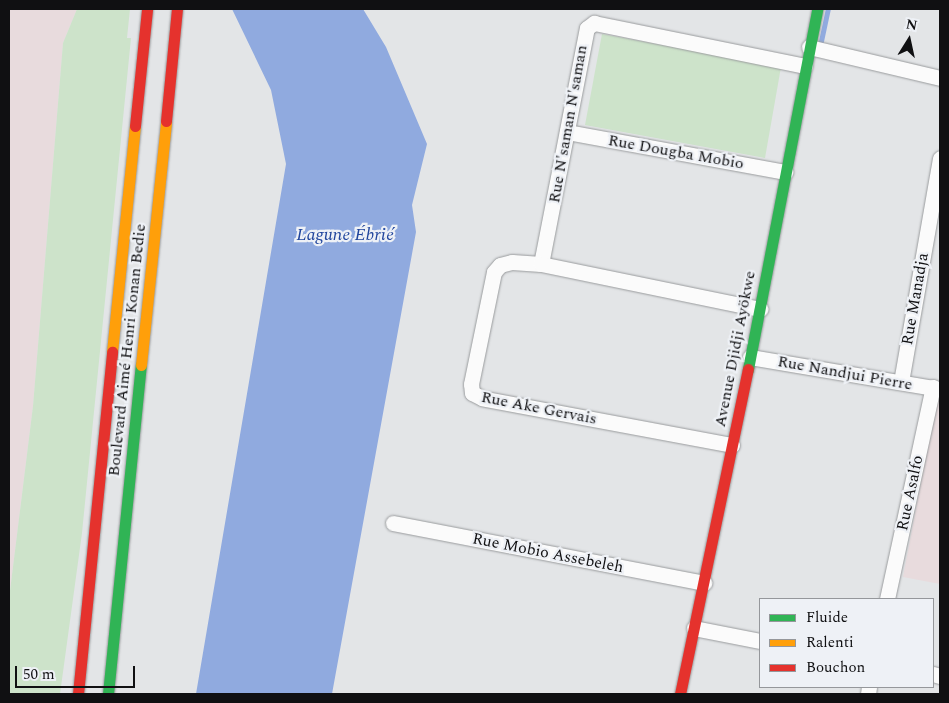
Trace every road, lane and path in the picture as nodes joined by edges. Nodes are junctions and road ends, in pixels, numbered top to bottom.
1 (147, 9) edge
2 (177, 9) edge
3 (817, 9) edge
4 (810, 47) junction
5 (805, 66) junction
6 (940, 78) edge
7 (566, 132) junction
8 (940, 158) edge
9 (785, 172) junction
10 (541, 264) junction
11 (760, 309) junction
12 (750, 356) junction
13 (901, 382) junction
14 (936, 388) edge
15 (732, 444) junction
16 (393, 523) dead end
17 (95, 534) junction
18 (704, 583) junction
19 (887, 598) edge
20 (694, 628) junction
21 (759, 641) edge
22 (69, 651) dead end
23 (78, 694) edge
24 (108, 694) edge
25 (680, 694) edge

1 - 17 main road, Boulevard Aimé Henri Konan Bedie
2 - 24 main road, Boulevard Aimé Henri Konan Bedie
3 - 4 main road, Avenue Djidji Ayökwe
4 - 5 main road, Avenue Djidji Ayökwe
4 - 6 street
5 - 7 street, Rue N'saman N'saman
5 - 9 main road, Avenue Djidji Ayökwe
7 - 9 street, Rue Dougba Mobio
7 - 10 street, Rue N'saman N'saman
8 - 13 street, Rue Manadja
9 - 11 main road, Avenue Djidji Ayökwe
10 - 11 street, Rue Ake Gervais
10 - 15 street, Rue Ake Gervais
11 - 12 main road, Avenue Djidji Ayökwe
12 - 13 street, Rue Nandjui Pierre
12 - 15 main road, Avenue Djidji Ayökwe
13 - 14 street, Rue Nandjui Pierre
14 - 19 street, Rue Asalfo
15 - 18 main road, Avenue Djidji Ayökwe
16 - 18 street, Rue Mobio Assebeleh
17 - 22 main road
17 - 23 main road, Boulevard Aimé Henri Konan Bedie
18 - 20 main road, Avenue Djidji Ayökwe
20 - 21 street
20 - 25 main road, Avenue Djidji Ayökwe

